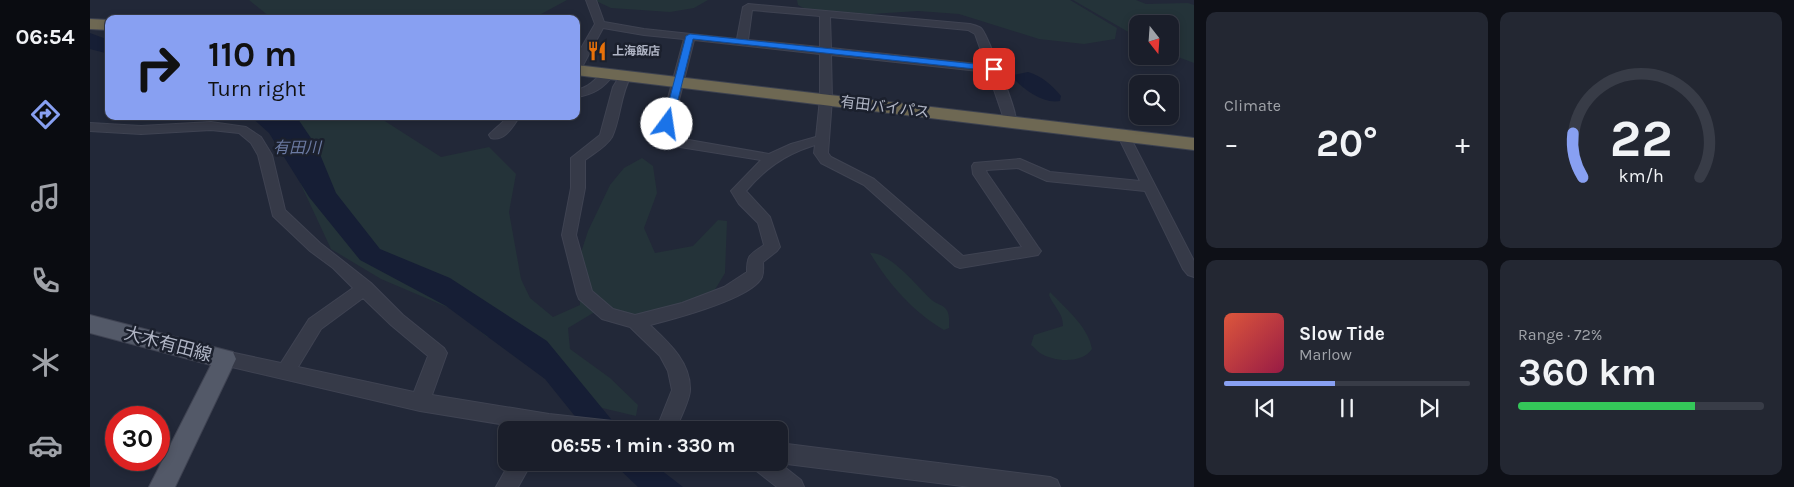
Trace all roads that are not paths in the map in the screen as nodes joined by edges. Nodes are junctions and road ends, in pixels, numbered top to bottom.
1 (591, 0) edge
2 (825, 13) junction
3 (90, 24) edge
4 (105, 24) edge
5 (600, 24) junction
6 (690, 36) junction
7 (742, 42) junction
8 (826, 51) junction
9 (580, 61) edge
10 (580, 69) edge
11 (994, 69) junction
12 (616, 74) junction
13 (678, 82) junction
14 (580, 93) edge
15 (826, 99) junction
16 (511, 120) edge
17 (1010, 122) junction
18 (90, 127) edge
19 (495, 135) dead end
20 (1124, 136) junction
21 (823, 139) junction
22 (1194, 144) edge
23 (770, 159) junction
24 (1148, 187) junction
25 (1194, 271) edge
26 (364, 288) junction
27 (635, 322) junction
28 (90, 324) edge
29 (225, 359) junction
30 (285, 372) junction
31 (420, 402) junction
32 (521, 421) edge
33 (669, 421) edge
34 (788, 454) edge
35 (516, 471) edge
36 (773, 471) edge
37 (162, 487) edge
38 (506, 487) edge
39 (794, 487) edge
40 (1050, 487) edge

1 - 5 street
2 - 7 street
2 - 8 street
2 - 11 street
3 - 4 highway
5 - 6 street
5 - 9 street
6 - 7 street
6 - 13 street
7 - 8 street
8 - 11 street
8 - 15 street
10 - 12 highway, 有田バイパス
11 - 17 street
12 - 13 highway, 有田バイパス
12 - 14 street
12 - 27 street
13 - 15 highway, 有田バイパス
13 - 23 street
15 - 17 highway, 有田バイパス
15 - 21 street
16 - 19 street
17 - 20 highway, 有田バイパス
18 - 26 street
20 - 22 highway, 有田バイパス
20 - 24 street
21 - 23 street
21 - 24 street
23 - 27 street
24 - 25 street
26 - 30 street
26 - 31 street
27 - 33 street
28 - 29 main road, 大木有田線
29 - 30 street
29 - 37 main road, 大木有田線
30 - 31 street
31 - 32 street
34 - 40 street
35 - 38 street
36 - 39 street

